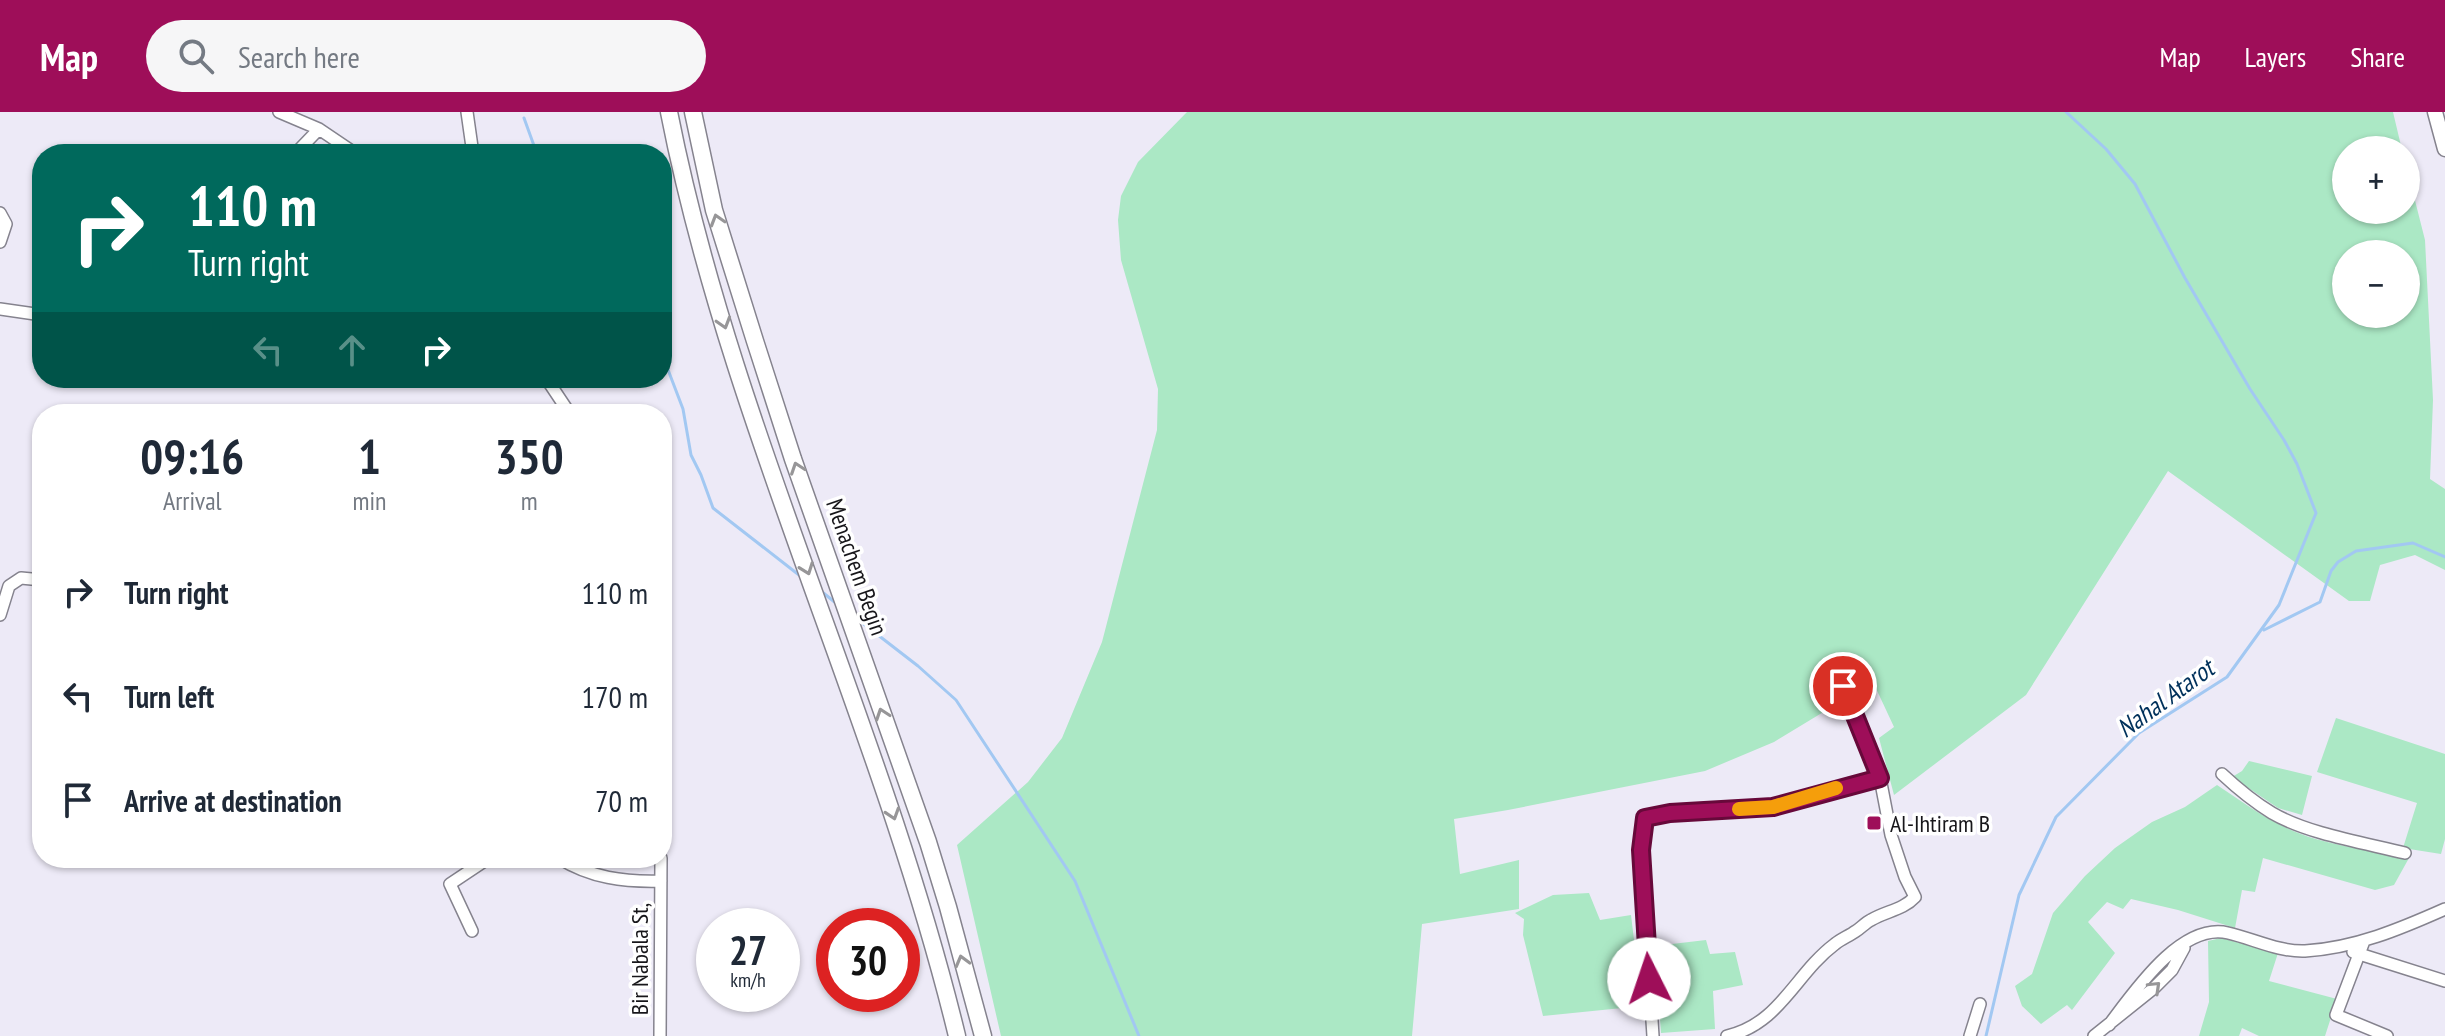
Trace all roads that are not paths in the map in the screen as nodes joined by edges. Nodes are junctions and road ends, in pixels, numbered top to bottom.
1 (279, 112) edge
2 (467, 112) edge
3 (669, 112) edge
4 (693, 112) edge
5 (2435, 112) edge
6 (319, 129) junction
7 (305, 144) edge
8 (341, 144) edge
9 (472, 144) edge
10 (2445, 149) edge
11 (0, 213) edge
12 (0, 242) edge
13 (0, 309) edge
14 (32, 314) edge
15 (32, 579) edge
16 (0, 615) edge
17 (1843, 686) dead end
18 (2222, 774) dead end
19 (1880, 778) junction
20 (2405, 853) dead end
21 (474, 868) edge
22 (577, 868) edge
23 (661, 868) edge
24 (661, 881) junction
25 (2445, 909) edge
26 (472, 931) dead end
27 (2364, 941) junction
28 (2342, 946) junction
29 (2359, 954) junction
30 (2445, 981) edge
31 (1980, 1004) dead end
32 (660, 1036) edge
33 (957, 1036) edge
34 (983, 1036) edge
35 (1653, 1036) edge
36 (1727, 1036) edge
37 (1970, 1036) edge
38 (2094, 1036) edge
39 (2387, 1036) edge

1 - 6 street
2 - 9 street
3 -> 33 highway, Menachem Begin
34 -> 4 highway, Menachem Begin
5 - 10 main road
6 - 7 street
6 - 8 street
11 - 12 street
13 - 14 street
15 - 16 street
17 - 19 street
18 - 20 street
19 - 35 street
19 - 36 street
21 - 26 street
22 - 24 street
23 - 24 street, Bir Nabala St,
24 - 32 street, Bir Nabala St,
25 - 27 street
27 - 28 street
27 - 29 street
28 - 29 street
28 - 38 street
29 - 30 street
29 - 39 street
31 - 37 street

